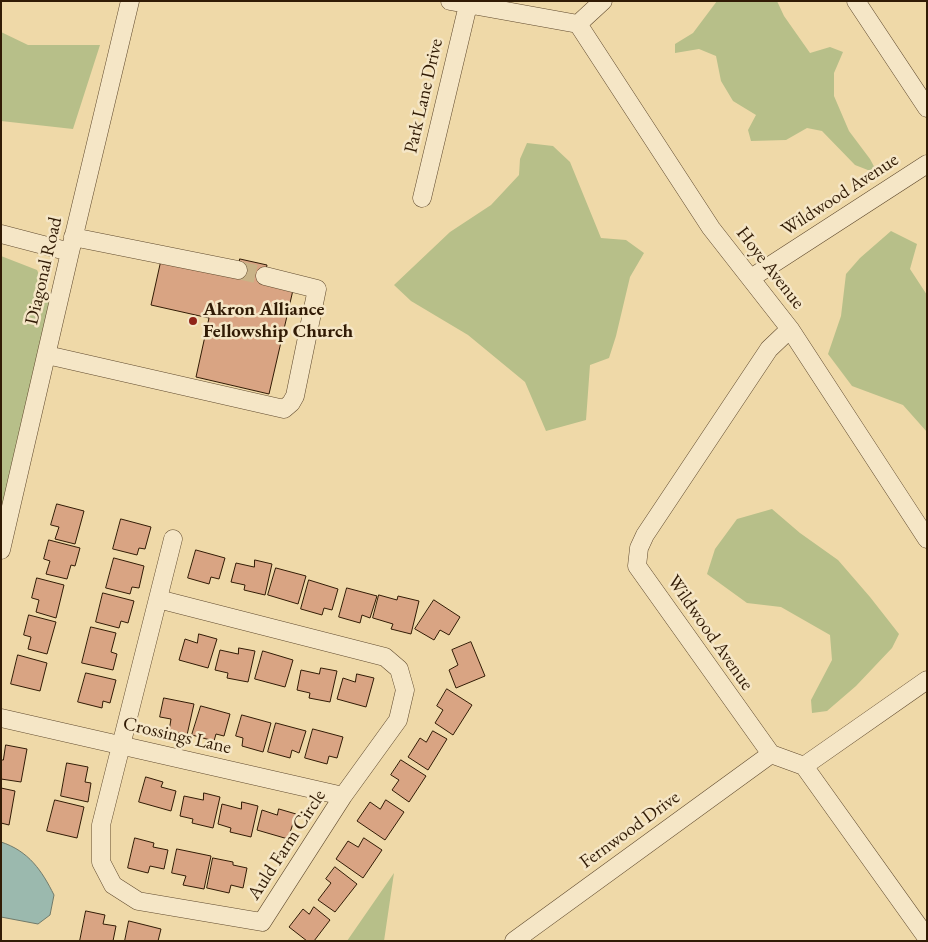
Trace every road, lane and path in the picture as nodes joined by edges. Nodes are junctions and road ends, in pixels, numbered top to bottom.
1 (130, 1) edge
2 (450, 1) edge
3 (603, 1) edge
4 (856, 1) edge
5 (468, 5) junction
6 (578, 24) junction
7 (927, 108) edge
8 (927, 164) edge
9 (422, 198) dead end
10 (1, 234) edge
11 (72, 245) junction
12 (238, 270) tunnel mouth
13 (265, 276) tunnel mouth
14 (751, 278) junction
15 (790, 329) junction
16 (47, 355) junction
17 (173, 539) dead end
18 (927, 539) edge
19 (1, 550) edge
20 (158, 599) junction
21 (927, 680) edge
22 (1, 718) edge
23 (122, 746) junction
24 (770, 754) junction
25 (804, 766) junction
26 (343, 796) junction
27 (927, 938) edge
28 (514, 941) edge

1 - 11 street, Diagonal Road
2 - 5 street
3 - 6 street
4 - 7 street
5 - 6 street
5 - 9 street, Park Lane Drive
6 - 14 street, Hoye Avenue
8 - 14 street, Wildwood Avenue
10 - 11 street
11 - 12 street
11 - 16 street, Diagonal Road
13 - 16 street
14 - 15 street, Hoye Avenue
15 - 18 street, Hoye Avenue
15 - 24 street, Wildwood Avenue
16 - 19 street, Diagonal Road
17 - 20 street, Auld Farm Circle
20 - 23 street, Auld Farm Circle
20 - 26 street, Auld Farm Circle
21 - 25 street
22 - 23 street, Crossings Lane
23 - 26 street, Crossings Lane
23 - 26 street, Auld Farm Circle
24 - 25 street
24 - 28 street, Fernwood Drive
25 - 27 street

